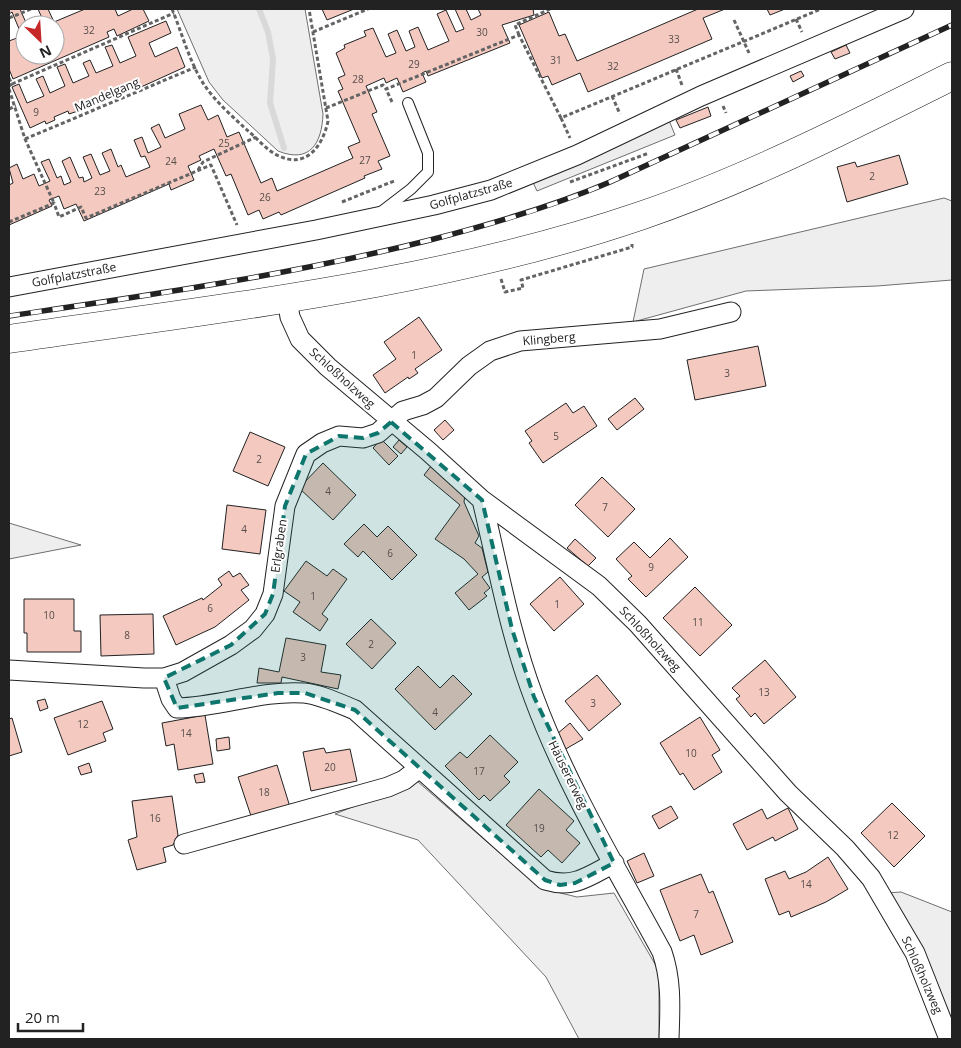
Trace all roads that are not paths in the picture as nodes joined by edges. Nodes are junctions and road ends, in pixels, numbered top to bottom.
1 (904, 9) edge
2 (952, 76) edge
3 (408, 103) dead end
4 (373, 218) junction
5 (9, 287) edge
6 (287, 298) junction
7 (731, 312) dead end
8 (9, 339) edge
9 (391, 422) junction
10 (482, 500) junction
11 (9, 670) edge
12 (164, 678) junction
13 (418, 768) junction
14 (184, 844) dead end
15 (614, 863) junction
16 (669, 1039) edge
17 (950, 1039) edge

1 - 4 street, Golfplatzstraße
2 - 6 main road
3 - 4 lane
4 - 5 street, Golfplatzstraße
6 - 8 main road
6 - 9 street, Schloßholzweg
7 - 9 street, Klingberg
9 - 10 street, Schloßholzweg
9 - 12 street, Erlgraben
10 - 15 street, Häusererweg
10 - 17 street, Schloßholzweg
11 - 12 street, Erlgraben
12 - 13 street
13 - 14 street
13 - 15 street
15 - 16 street, Häusererweg

